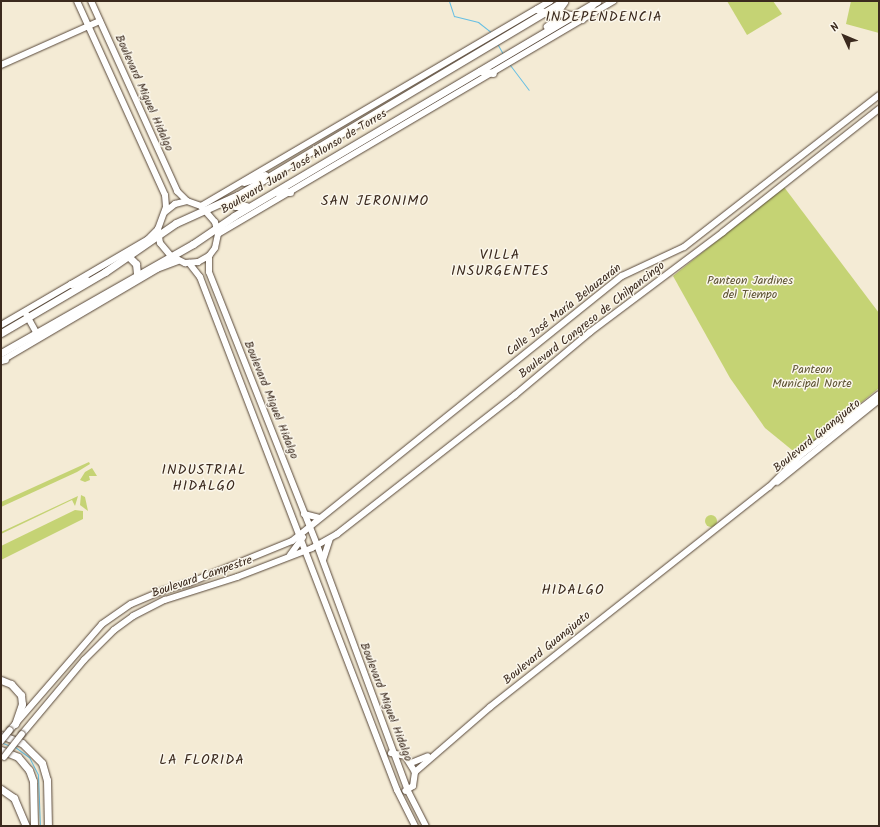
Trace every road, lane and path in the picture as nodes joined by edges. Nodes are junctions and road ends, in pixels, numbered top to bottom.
1 (77, 1) edge
2 (91, 1) edge
3 (550, 1) edge
4 (565, 1) edge
5 (614, 1) edge
6 (595, 2) edge
7 (537, 9) junction
8 (544, 12) junction
9 (572, 15) junction
10 (526, 16) junction
11 (582, 19) junction
12 (100, 21) junction
13 (88, 26) junction
14 (515, 30) junction
15 (534, 38) junction
16 (494, 39) junction
17 (1, 65) edge
18 (480, 71) junction
19 (493, 73) junction
20 (879, 94) edge
21 (879, 109) edge
22 (278, 170) junction
23 (244, 182) junction
24 (290, 192) junction
25 (273, 193) junction
26 (238, 195) junction
27 (187, 201) junction
28 (253, 204) junction
29 (203, 208) junction
30 (165, 212) junction
31 (158, 229) junction
32 (218, 231) junction
33 (158, 237) junction
34 (171, 256) junction
35 (209, 256) junction
36 (129, 257) junction
37 (178, 260) junction
38 (188, 263) junction
39 (157, 269) junction
40 (138, 274) junction
41 (95, 278) junction
42 (72, 284) junction
43 (26, 314) junction
44 (1, 325) edge
45 (1, 333) edge
46 (36, 333) junction
47 (39, 340) junction
48 (2, 358) edge
49 (879, 394) edge
50 (879, 400) edge
51 (794, 464) junction
52 (304, 514) junction
53 (320, 518) junction
54 (309, 527) junction
55 (301, 536) junction
56 (330, 538) junction
57 (317, 545) junction
58 (306, 550) junction
59 (288, 557) junction
60 (323, 562) junction
61 (1, 680) edge
62 (15, 724) junction
63 (1, 735) edge
64 (1, 741) edge
65 (394, 752) junction
66 (434, 753) junction
67 (2, 756) edge
68 (386, 759) junction
69 (411, 763) junction
70 (415, 772) junction
71 (1, 789) edge
72 (408, 791) junction
73 (26, 826) edge
74 (34, 826) edge
75 (48, 826) edge
76 (415, 826) edge
77 (426, 826) edge

1 - 13 street, Boulevard Miguel Hidalgo
2 - 12 street, Boulevard Miguel Hidalgo
3 - 7 street
4 - 8 main road, Boulevard Juan José Alonso de Torres
4 - 9 main road
5 - 11 street, Boulevard Juan José Alonso de Torres
6 - 9 main road, Boulevard Juan José Alonso de Torres
6 - 11 main road
7 - 8 main road
7 - 10 street
8 - 14 main road, Boulevard Juan José Alonso de Torres
8 - 15 main road
9 - 15 main road, Boulevard Juan José Alonso de Torres
10 - 14 main road
10 - 16 street
11 - 19 street, Boulevard Juan José Alonso de Torres
12 - 13 street
12 - 27 street, Boulevard Miguel Hidalgo
13 - 17 street
13 - 30 street, Boulevard Miguel Hidalgo
14 - 16 main road, Boulevard Juan José Alonso de Torres
15 - 18 main road, Boulevard Juan José Alonso de Torres
16 - 22 main road, Boulevard Juan José Alonso de Torres
16 - 23 street
18 - 19 main road
18 - 25 main road, Boulevard Juan José Alonso de Torres
19 - 24 street, Boulevard Juan José Alonso de Torres
20 - 53 street, Calle José María Belauzarán
21 - 56 street, Boulevard Congreso de Chilpancingo
22 - 23 main road
22 - 26 main road, Boulevard Juan José Alonso de Torres
23 - 29 street
24 - 25 main road
24 - 32 street, Boulevard Juan José Alonso de Torres
25 - 28 main road, Boulevard Juan José Alonso de Torres
26 - 28 main road
26 - 29 main road, Boulevard Juan José Alonso de Torres
27 - 29 street
27 - 30 street
28 - 32 main road, Boulevard Juan José Alonso de Torres
29 - 32 street
29 - 33 main road, Boulevard Juan José Alonso de Torres
30 - 31 street, Boulevard Miguel Hidalgo
31 - 33 street, Boulevard Miguel Hidalgo
31 - 42 street, Boulevard Juan José Alonso de Torres
32 - 34 main road, Boulevard Juan José Alonso de Torres
32 - 35 street, Boulevard Miguel Hidalgo
33 - 34 street
33 - 36 main road, Boulevard Juan José Alonso de Torres
34 - 37 street
34 - 40 main road, Boulevard Juan José Alonso de Torres
35 - 38 street
35 - 52 street, Boulevard Miguel Hidalgo
36 - 40 main road
36 - 41 main road, Boulevard Juan José Alonso de Torres
37 - 38 street
37 - 39 street, Boulevard Juan José Alonso de Torres
38 - 55 street, Boulevard Miguel Hidalgo
39 - 40 main road
39 - 47 street, Boulevard Juan José Alonso de Torres
40 - 46 main road, Boulevard Juan José Alonso de Torres
41 - 42 main road
41 - 43 main road, Boulevard Juan José Alonso de Torres
42 - 43 street, Boulevard Juan José Alonso de Torres
43 - 44 street, Boulevard Juan José Alonso de Torres
43 - 45 main road, Boulevard Juan José Alonso de Torres
43 - 46 street
46 - 47 street
46 - 48 main road, Boulevard Juan José Alonso de Torres
47 - 48 street, Boulevard Juan José Alonso de Torres
49 - 51 street, Boulevard Guanajuato
50 - 51 street, Boulevard Guanajuato
51 - 66 street, Boulevard Guanajuato
52 - 53 street
52 - 54 street, Boulevard Miguel Hidalgo
53 - 54 street, Calle José María Belauzarán
54 - 55 street, Calle José María Belauzarán
54 - 57 street, Boulevard Miguel Hidalgo
55 - 58 street, Boulevard Miguel Hidalgo
55 - 59 street
55 - 62 street, Boulevard Campestre
56 - 57 street, Boulevard Congreso de Chilpancingo
56 - 60 street
57 - 58 street, Boulevard Congreso de Chilpancingo
57 - 60 street, Boulevard Miguel Hidalgo
58 - 59 street, Boulevard Campestre
58 - 68 street, Boulevard Miguel Hidalgo
59 - 67 street, Boulevard Campestre, bridge
60 - 65 street, Boulevard Miguel Hidalgo
61 - 62 main road
62 - 64 street, Boulevard Campestre, bridge
63 - 75 main road
65 - 68 street
65 - 69 street
65 - 72 street, Boulevard Miguel Hidalgo
66 - 69 street, Boulevard Guanajuato
66 - 70 street, Boulevard Guanajuato
67 - 74 main road
68 - 72 street
68 - 76 street, Boulevard Miguel Hidalgo
69 - 70 street
70 - 72 street, Boulevard Guanajuato
71 - 73 main road
72 - 77 street, Boulevard Miguel Hidalgo

